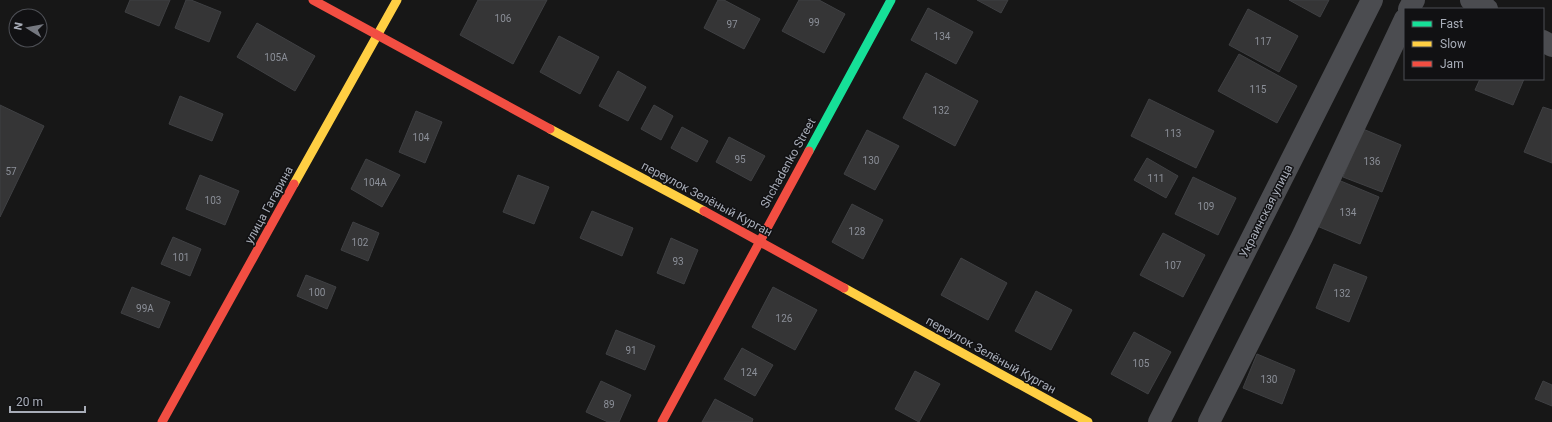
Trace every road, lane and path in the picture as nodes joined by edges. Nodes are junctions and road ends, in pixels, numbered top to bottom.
1 (313, 0) edge
2 (397, 0) edge
3 (891, 0) edge
4 (1372, 0) edge
5 (1471, 0) edge
6 (1485, 8) edge
7 (1404, 20) edge
8 (377, 36) junction
9 (759, 241) junction
10 (162, 422) edge
11 (662, 422) edge
12 (1088, 422) edge
13 (1159, 422) edge
14 (1209, 422) edge

1 - 8 street, переулок Зелёный Курган
2 - 8 street, улица Гагарина
3 - 9 street, Shchadenko Street
4 - 13 street, Украинская улица
5 - 6 street
7 - 14 street
8 - 9 street, переулок Зелёный Курган
8 - 10 street, улица Гагарина
9 - 11 street, Shchadenko Street
9 - 12 street, переулок Зелёный Курган

